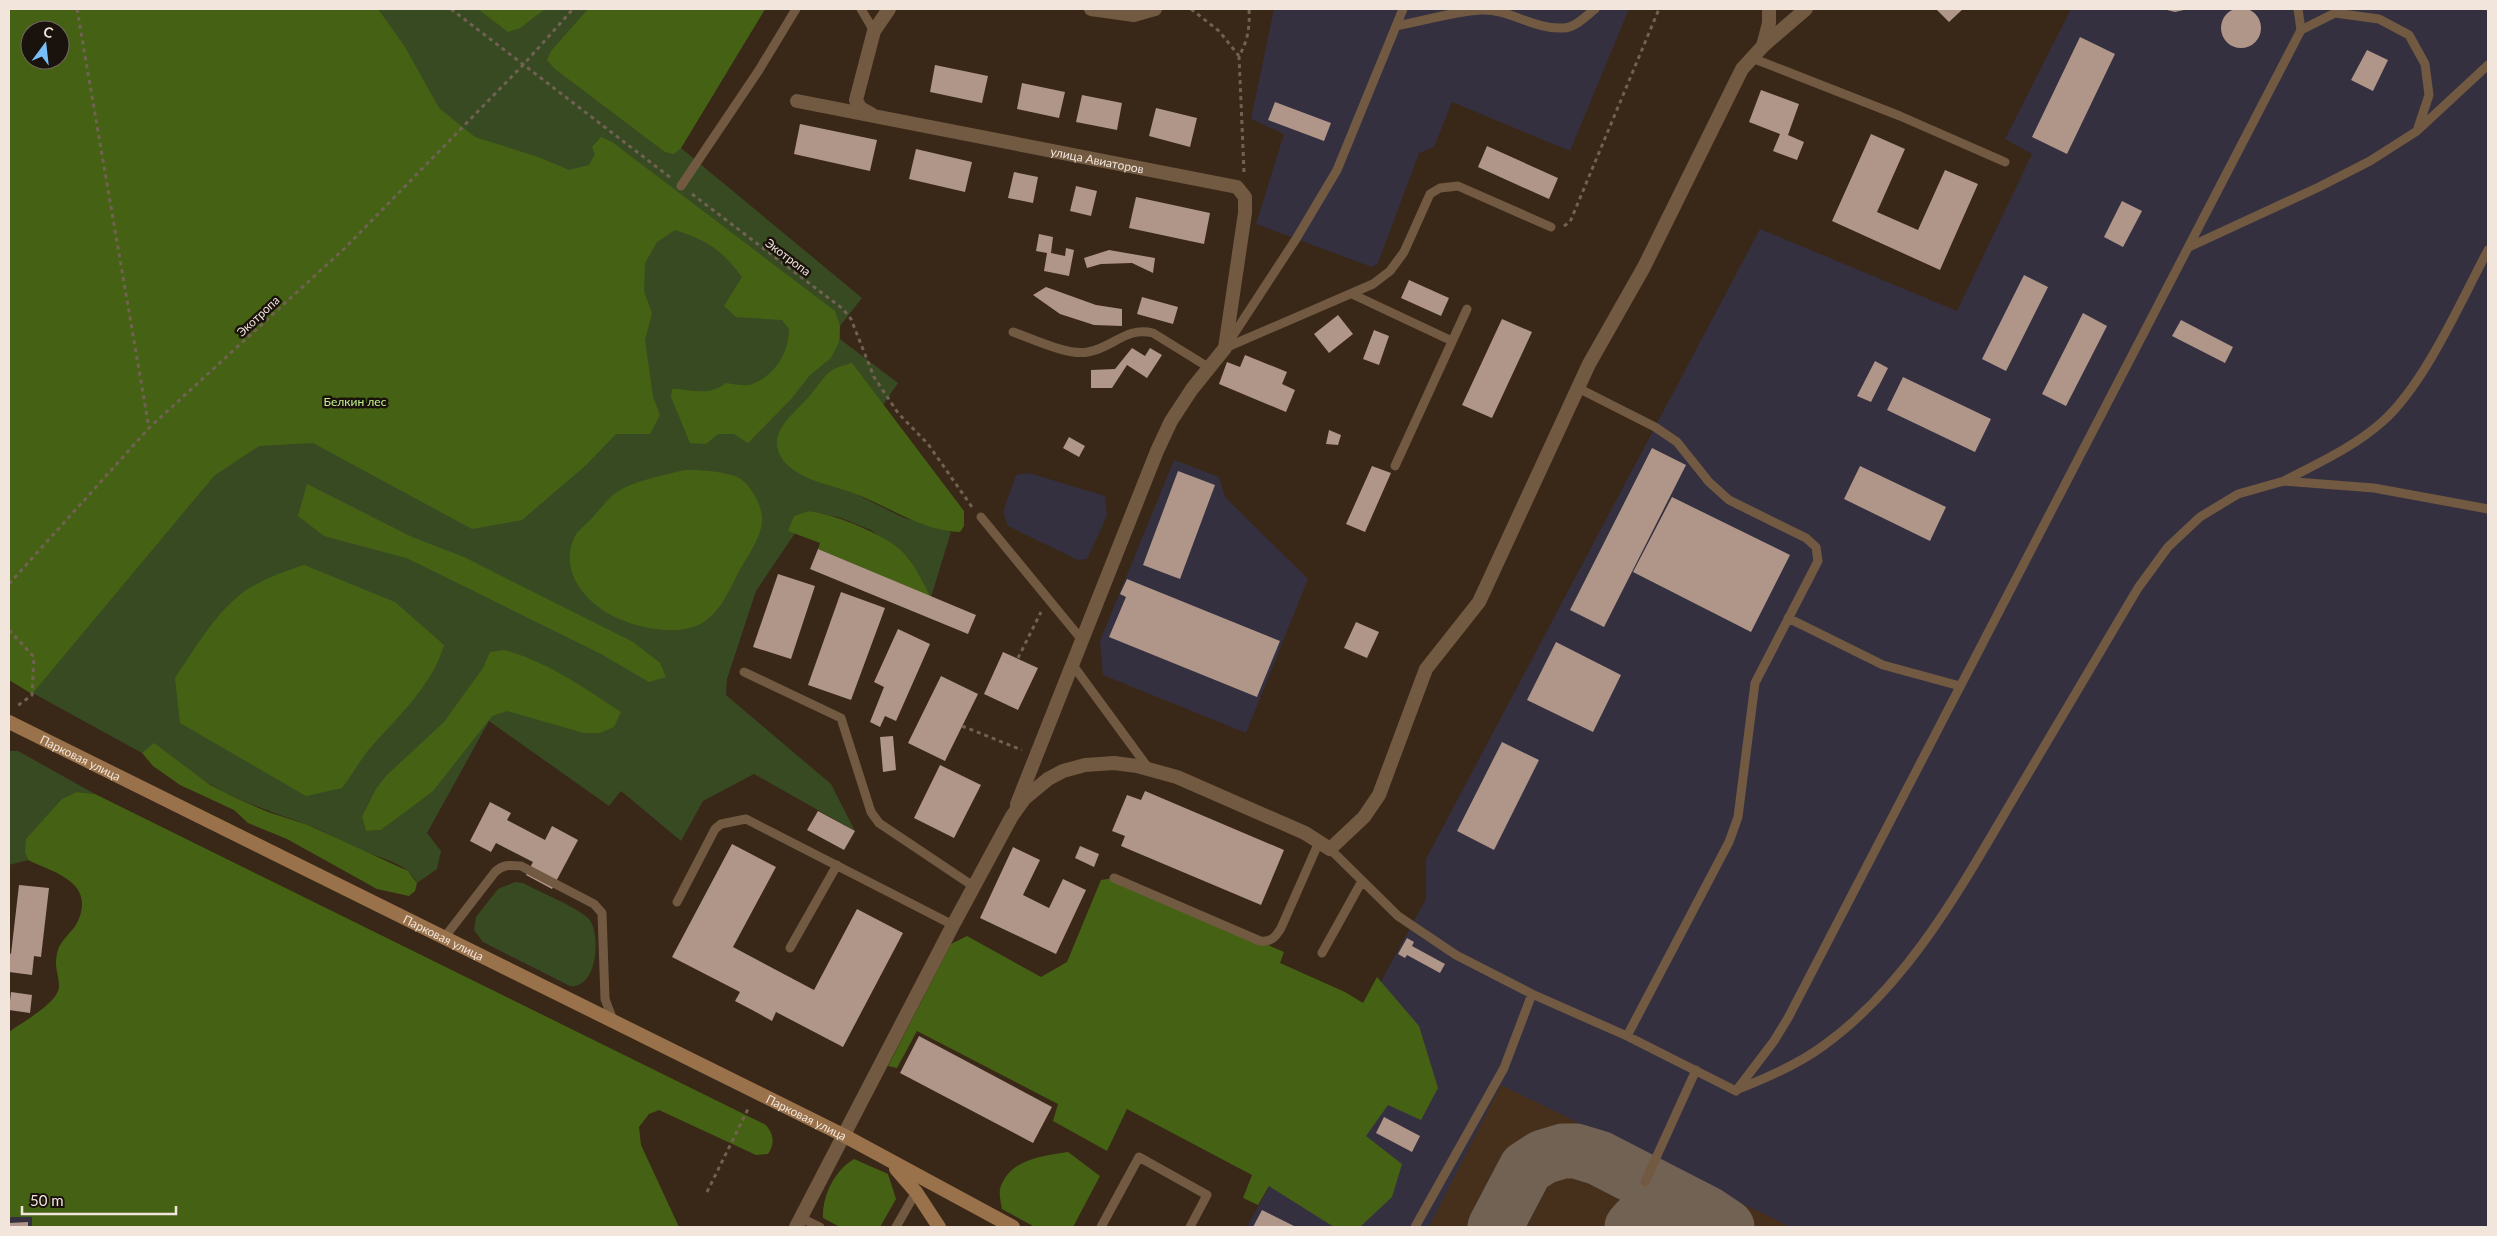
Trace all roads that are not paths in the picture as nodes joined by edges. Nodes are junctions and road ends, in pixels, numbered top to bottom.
1 (796, 9) edge
2 (861, 9) edge
3 (889, 9) edge
4 (1091, 9) edge
5 (1155, 9) edge
6 (1403, 9) edge
7 (1595, 9) edge
8 (1769, 9) edge
9 (1806, 9) edge
10 (2298, 9) edge
11 (2338, 11) edge
12 (1396, 26) junction
13 (2301, 30) junction
14 (874, 31) junction
15 (1763, 46) junction
16 (1752, 58) junction
17 (2488, 65) edge
18 (797, 101) dead end
19 (871, 114) junction
20 (2417, 131) junction
21 (2005, 162) dead end
22 (681, 186) road end
23 (1551, 227) road end
24 (2188, 247) junction
25 (2488, 250) edge
26 (1352, 294) junction
27 (1467, 309) dead end
28 (1013, 332) dead end
29 (1452, 341) junction
30 (1225, 348) junction
31 (1208, 367) junction
32 (1578, 388) junction
33 (1395, 466) dead end
34 (2284, 481) junction
35 (2488, 509) edge
36 (980, 517) road end
37 (1788, 618) junction
38 (1082, 640) junction
39 (1072, 664) junction
40 (744, 672) dead end
41 (1960, 686) junction
42 (9, 722) edge
43 (1149, 770) junction
44 (1012, 816) junction
45 (1324, 846) junction
46 (837, 865) junction
47 (1114, 878) dead end
48 (1362, 881) junction
49 (973, 886) junction
50 (677, 902) dead end
51 (952, 925) junction
52 (444, 938) junction
53 (790, 948) dead end
54 (1322, 953) dead end
55 (1532, 994) junction
56 (614, 1023) junction
57 (1628, 1036) junction
58 (1696, 1070) junction
59 (1736, 1091) junction
60 (843, 1135) junction
61 (878, 1154) junction
62 (1645, 1182) dead end
63 (916, 1192) junction
64 (798, 1222) edge
65 (820, 1227) edge
66 (896, 1227) edge
67 (939, 1227) edge
68 (1013, 1227) edge
69 (1101, 1227) edge
70 (1190, 1227) edge
71 (1415, 1227) edge

1 - 22 lane
2 - 14 lane
3 - 14 street
4 - 5 street
6 - 12 lane
7 - 12 lane
8 - 15 street
9 - 15 street
10 - 13 lane
11 - 13 lane
11 - 20 lane
12 - 30 lane
13 - 24 lane
14 - 19 street
15 - 16 street
16 - 21 lane
16 - 32 street
17 - 20 lane
18 - 19 street, улица Авиаторов
19 - 30 street, улица Авиаторов
20 - 24 lane
23 - 26 lane
24 - 41 lane
25 - 34 lane
26 - 29 lane
26 - 30 lane
27 - 29 lane
28 - 31 lane
29 - 33 lane
30 - 31 street
31 - 38 street
32 - 37 lane
32 - 45 street
34 - 35 lane
34 - 59 lane
36 - 38 lane
37 - 41 lane
37 - 57 lane
38 - 39 street
39 - 43 lane
39 - 44 street
40 - 49 lane
41 - 59 lane
42 - 52 main road, Парковая улица
43 - 44 street
43 - 45 street
44 - 49 street
45 - 47 lane
45 - 48 lane
46 - 50 lane
46 - 51 lane
46 - 53 lane
48 - 54 lane
48 - 55 lane
49 - 51 street
51 - 60 street
52 - 56 main road, Парковая улица
52 - 56 lane
55 - 57 lane
55 - 71 lane
56 - 60 main road, Парковая улица
57 - 58 lane
58 - 59 lane
58 - 62 lane
60 - 61 main road, Парковая улица
60 - 64 street
61 - 63 main road
61 - 68 main road
63 - 66 lane
63 - 67 main road
64 - 65 lane
69 - 70 lane

